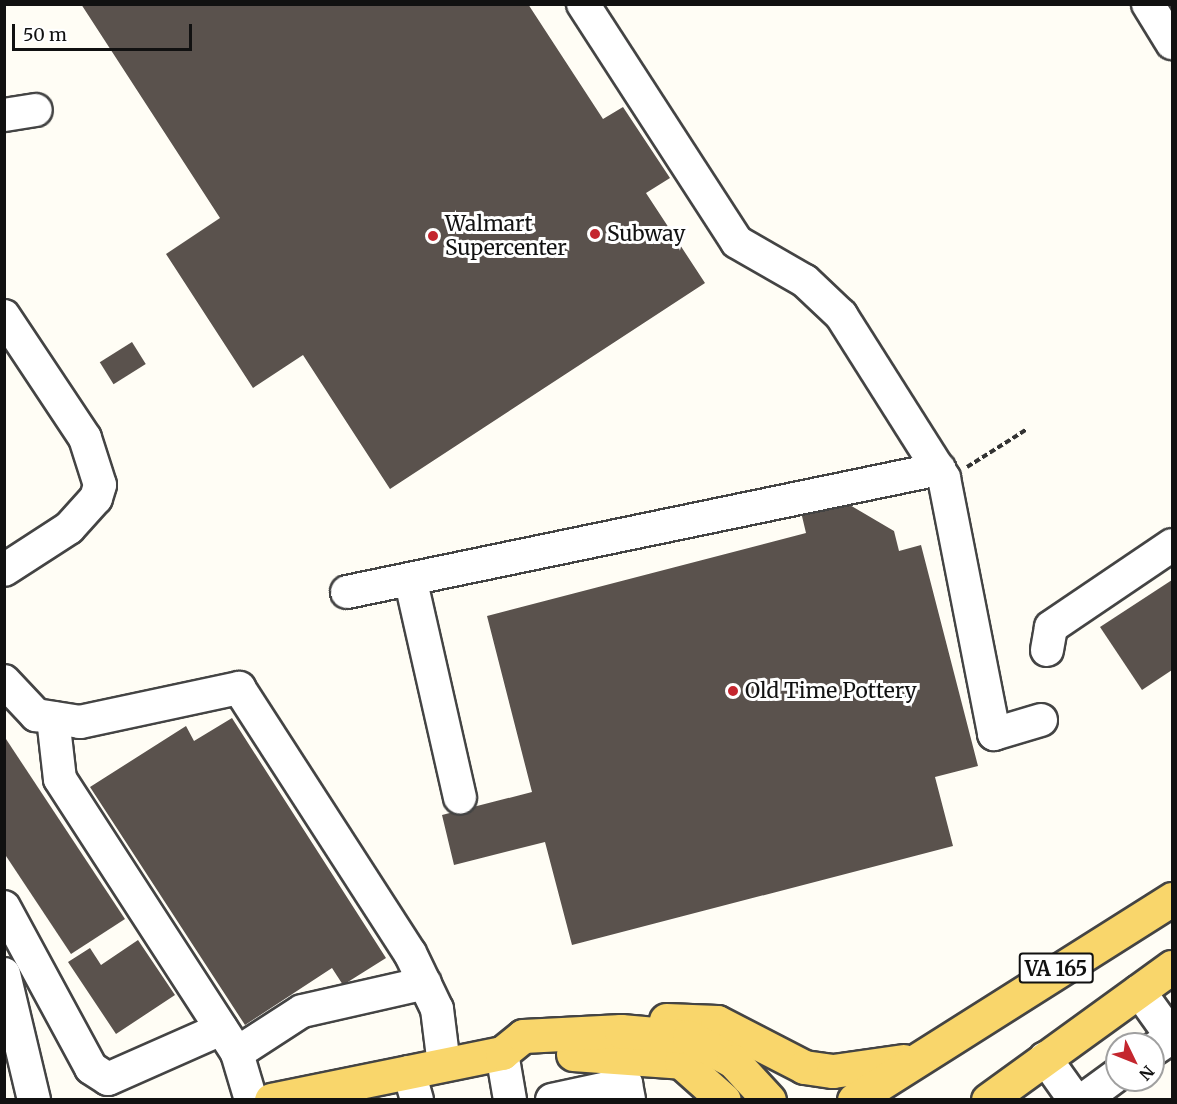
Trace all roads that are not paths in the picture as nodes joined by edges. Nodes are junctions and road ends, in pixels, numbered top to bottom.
1 (583, 4) edge
2 (1148, 4) edge
3 (1173, 43) edge
4 (36, 110) dead end
5 (4, 115) edge
6 (4, 316) edge
7 (942, 475) junction
8 (1173, 545) edge
9 (4, 570) edge
10 (411, 582) junction
11 (347, 592) dead end
12 (1047, 650) dead end
13 (4, 681) edge
14 (53, 718) junction
15 (1041, 720) dead end
16 (460, 798) dead end
17 (1173, 899) edge
18 (7, 916) edge
19 (1173, 967) edge
20 (425, 983) junction
21 (9, 987) edge
22 (52, 988) junction
23 (1139, 991) junction
24 (621, 1031) junction
25 (1172, 1037) edge
26 (229, 1041) junction
27 (502, 1053) junction
28 (1045, 1058) junction
29 (909, 1060) junction
30 (444, 1065) junction
31 (1105, 1084) edge
32 (413, 1086) edge
33 (269, 1099) edge
34 (34, 1100) edge
35 (510, 1100) edge
36 (552, 1100) edge
37 (629, 1100) edge
38 (724, 1100) edge
39 (768, 1100) edge
40 (854, 1100) edge
41 (988, 1100) edge
42 (1075, 1100) edge
43 (1083, 1100) edge

1 - 7 street
2 - 3 street
4 - 5 street
6 - 9 street
7 - 10 street
7 - 15 street
8 - 12 street
10 - 11 street
10 - 16 street
13 - 14 street
14 - 20 street
14 - 26 street
17 - 29 main road, VA 165
18 - 22 street
19 - 23 main road, VA 165
20 - 26 street
20 - 30 street
21 - 22 street
21 - 34 street
22 - 26 street
23 - 25 street
23 - 28 main road, VA 165
24 - 27 main road
24 - 29 main road
24 - 39 main road
26 - 33 street
27 - 30 main road
27 - 35 street
27 - 38 main road
28 - 41 main road, VA 165
28 - 42 street
29 - 40 main road, VA 165
30 - 32 main road
31 - 43 street
32 - 33 main road
36 - 37 street

